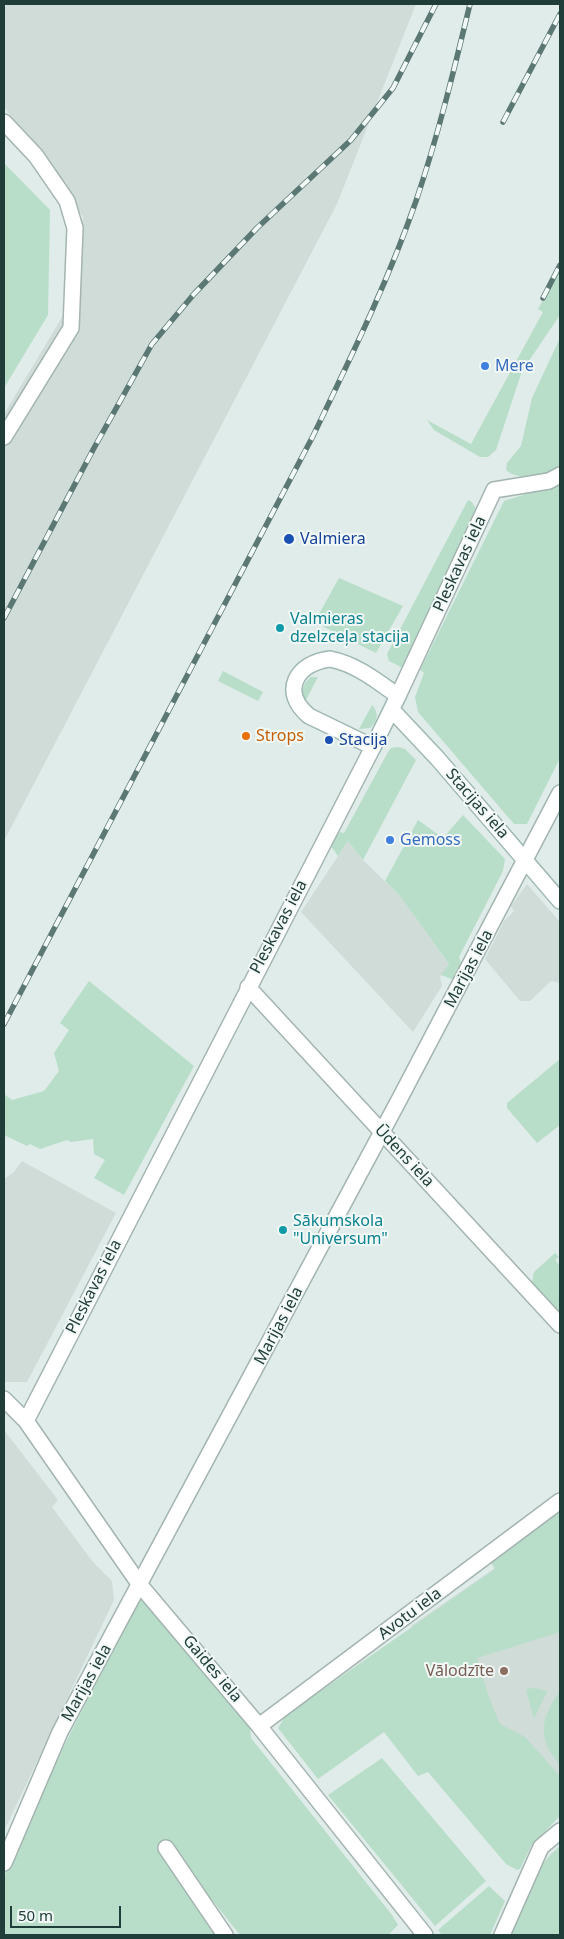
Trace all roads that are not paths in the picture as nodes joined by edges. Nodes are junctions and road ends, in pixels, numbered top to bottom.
1 (4, 122) edge
2 (4, 437) edge
3 (560, 475) edge
4 (398, 696) junction
5 (392, 710) junction
6 (373, 747) junction
7 (560, 792) edge
8 (525, 860) junction
9 (560, 901) edge
10 (248, 987) junction
11 (382, 1132) junction
12 (560, 1325) edge
13 (4, 1399) edge
14 (26, 1420) junction
15 (560, 1501) edge
16 (140, 1585) junction
17 (259, 1726) junction
18 (560, 1832) edge
19 (166, 1848) dead end
20 (4, 1863) edge
21 (225, 1935) edge
22 (425, 1935) edge
23 (502, 1935) edge

1 - 2 street
3 - 4 street, Pleskavas iela
4 - 5 street, Pleskavas iela
4 - 6 street
5 - 6 street, Pleskavas iela
5 - 8 street, Stacijas iela
6 - 10 street, Pleskavas iela
7 - 8 street, Marijas iela
8 - 9 street, Stacijas iela
8 - 11 street, Marijas iela
10 - 11 street, Ūdens iela
10 - 14 street, Pleskavas iela
11 - 12 street, Ūdens iela
11 - 16 street, Marijas iela
13 - 14 street, Gaides iela
14 - 16 street, Gaides iela
15 - 17 street, Avotu iela
16 - 17 street, Gaides iela
16 - 20 street, Marijas iela
17 - 22 street, Gaides iela
18 - 23 street
19 - 21 street

